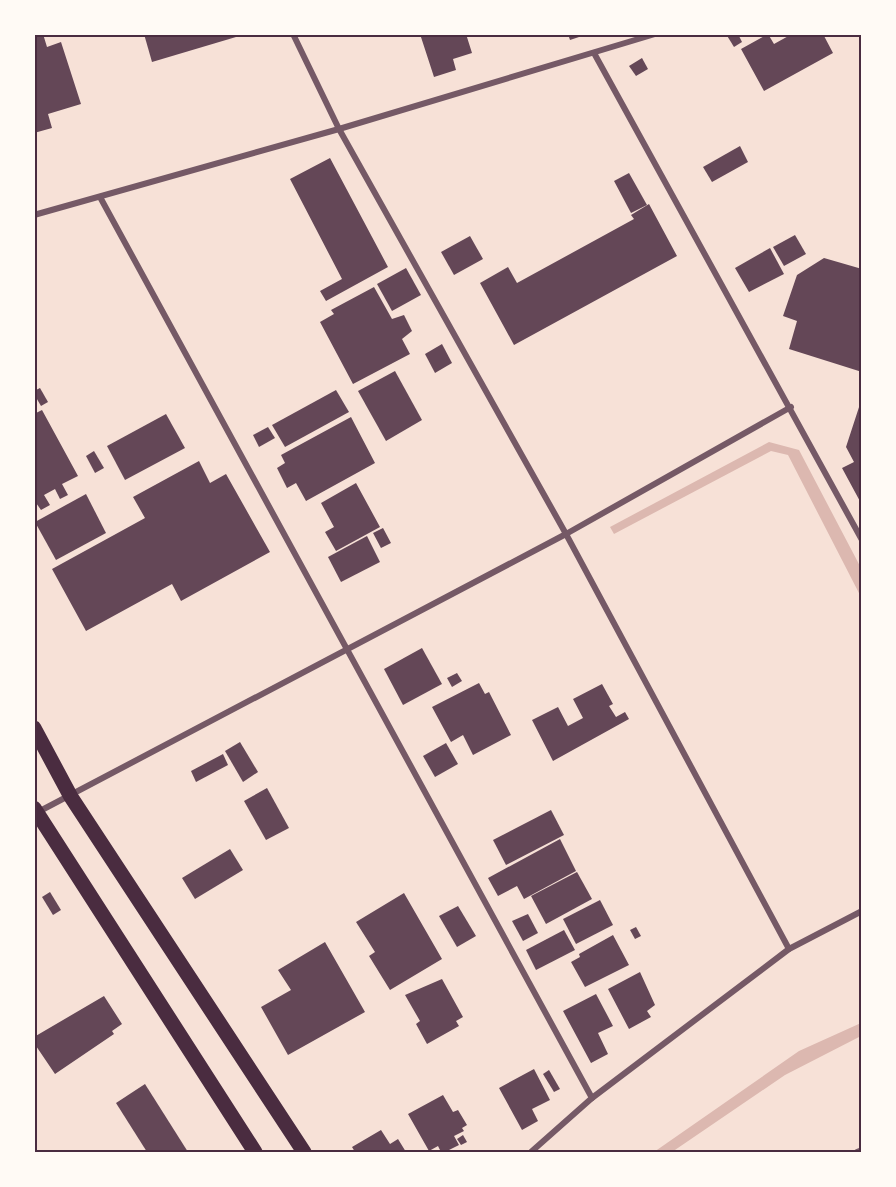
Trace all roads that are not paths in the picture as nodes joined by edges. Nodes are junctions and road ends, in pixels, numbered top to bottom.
1 (293, 34) edge
2 (655, 34) edge
3 (594, 53) junction
4 (339, 129) junction
5 (100, 197) junction
6 (34, 215) edge
7 (791, 407) junction
8 (566, 534) junction
9 (861, 540) edge
10 (348, 650) junction
11 (34, 728) edge
12 (71, 797) junction
13 (35, 812) edge
14 (861, 911) edge
15 (789, 949) junction
16 (592, 1098) junction
17 (861, 1150) edge
18 (255, 1152) edge
19 (304, 1152) edge
20 (531, 1152) edge
21 (857, 1152) edge

1 - 4 street
2 - 3 street
3 - 4 street
3 - 7 street
4 - 5 street
4 - 8 street
5 - 6 street
5 - 10 street
7 - 8 street
7 - 9 street
8 - 10 street
8 - 15 street
10 - 12 street
10 - 16 street
11 - 12 main road
12 - 13 street
12 - 19 main road
13 - 18 main road
14 - 15 street
15 - 16 street
16 - 20 street
17 - 21 street

